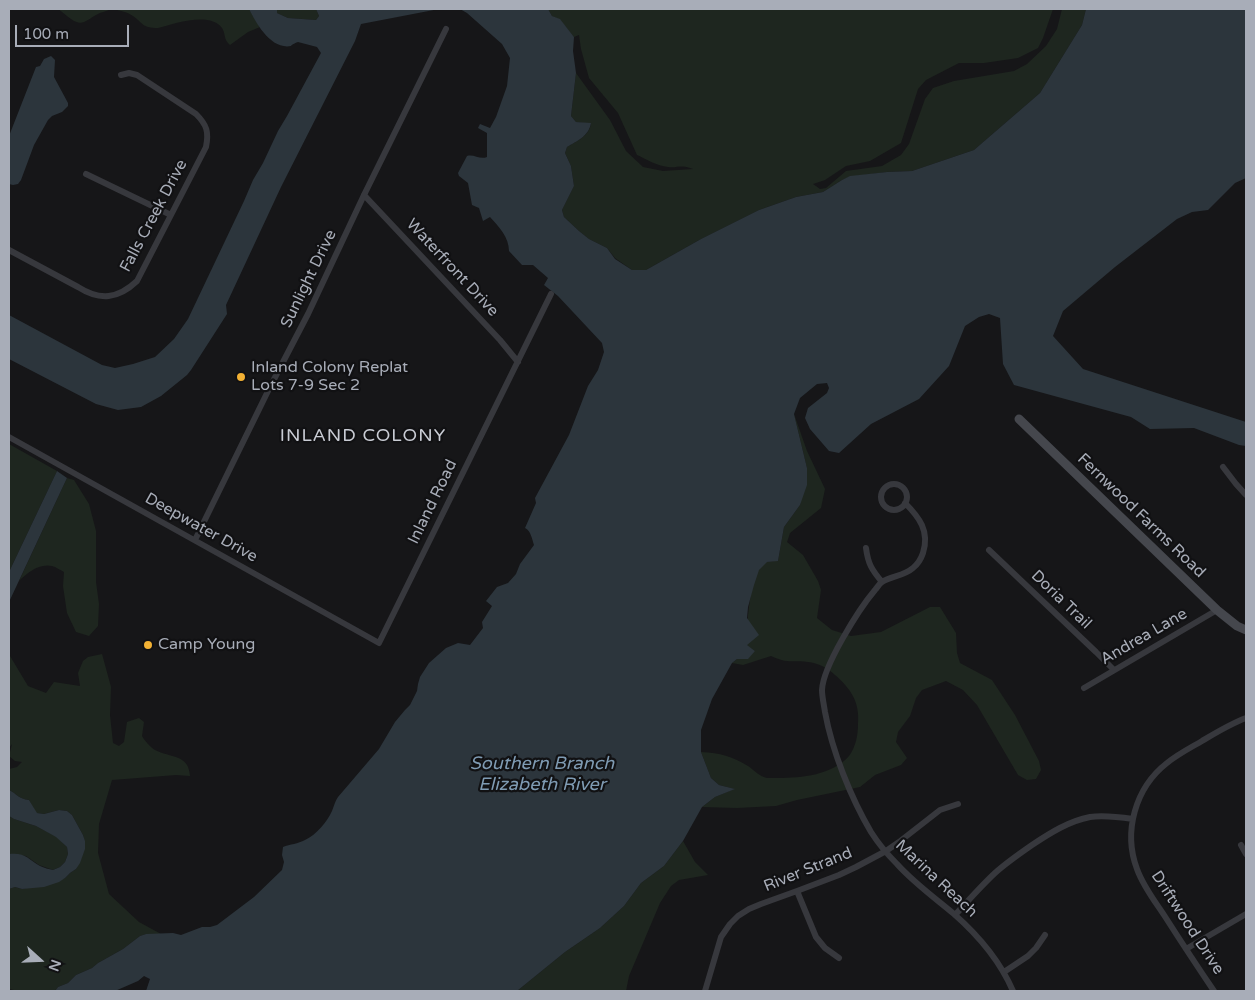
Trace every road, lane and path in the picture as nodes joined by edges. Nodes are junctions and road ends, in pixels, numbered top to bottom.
1 (446, 29) dead end
2 (121, 75) dead end
3 (86, 174) dead end
4 (364, 195) junction
5 (170, 215) junction
6 (9, 250) edge
7 (551, 294) dead end
8 (518, 362) junction
9 (1019, 419) dead end
10 (9, 437) edge
11 (1224, 467) dead end
12 (1246, 495) edge
13 (905, 503) junction
14 (195, 540) junction
15 (866, 548) dead end
16 (990, 550) dead end
17 (882, 582) junction
18 (1217, 610) junction
19 (1246, 630) edge
20 (379, 642) joint
21 (1114, 670) junction
22 (1084, 688) dead end
23 (1246, 718) edge
24 (958, 804) dead end
25 (1133, 819) junction
26 (1241, 845) dead end
27 (886, 851) junction
28 (1246, 854) edge
29 (797, 892) junction
30 (1246, 914) edge
31 (955, 915) junction
32 (1045, 935) dead end
33 (1186, 950) junction
34 (839, 958) dead end
35 (1004, 972) junction
36 (705, 991) edge
37 (1013, 991) edge
38 (1214, 991) edge

1 - 4 street, Sunlight Drive
2 - 5 street, Falls Creek Drive
3 - 5 street
4 - 8 street, Waterfront Drive
4 - 14 street, Sunlight Drive
5 - 6 street, Falls Creek Drive
7 - 8 street, Inland Road
8 - 20 street, Inland Road
9 - 18 street, Fernwood Farms Road
10 - 14 street, Deepwater Drive
11 - 12 street
13 - 13 street
13 - 17 street, Marina Reach
14 - 20 street, Deepwater Drive
15 - 17 street
16 - 21 street, Doria Trail
17 - 27 street, Marina Reach
18 - 19 street, Fernwood Farms Road
18 - 21 street, Andrea Lane
21 - 22 street, Andrea Lane
23 - 25 street, Driftwood Drive
24 - 27 street, River Strand
25 - 31 street
25 - 33 street, Driftwood Drive
26 - 28 street
27 - 29 street, River Strand
27 - 31 street, Marina Reach
29 - 34 street
29 - 36 street, River Strand
30 - 33 street
31 - 35 street, Marina Reach
32 - 35 street
33 - 38 street, Driftwood Drive
35 - 37 street, Marina Reach

